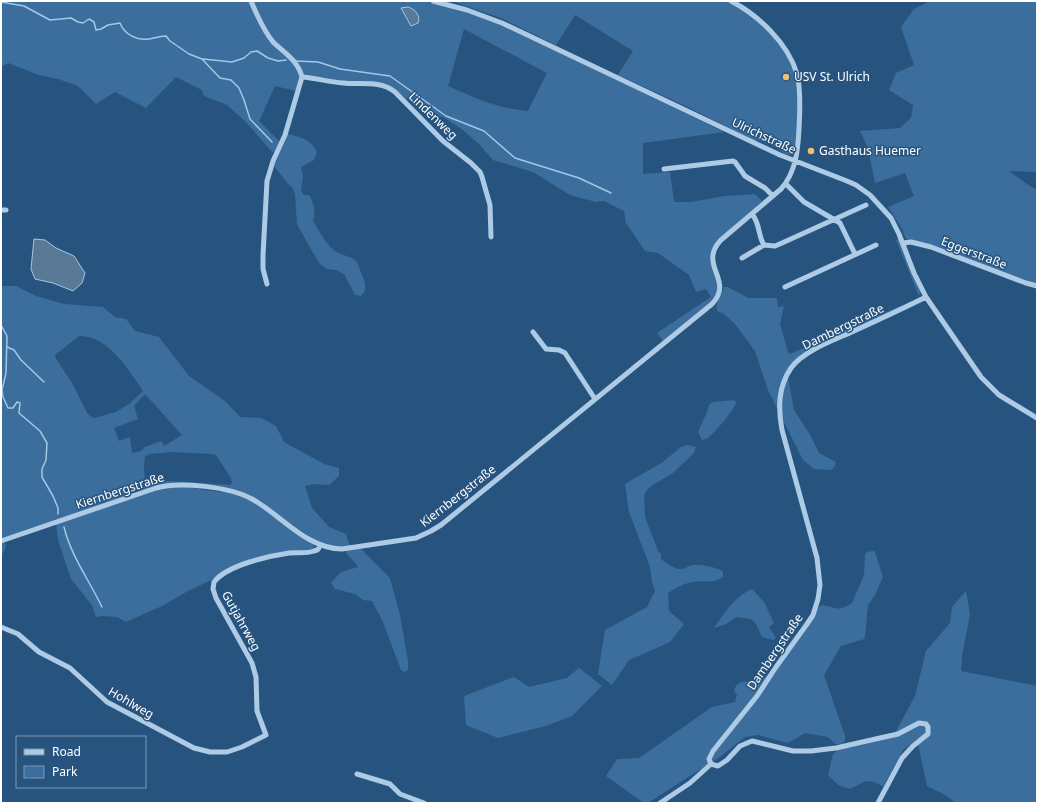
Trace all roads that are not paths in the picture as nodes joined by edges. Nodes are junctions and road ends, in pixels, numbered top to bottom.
1 (251, 1) edge
2 (433, 1) edge
3 (731, 1) edge
4 (302, 77) junction
5 (795, 161) junction
6 (664, 169) dead end
7 (786, 184) junction
8 (773, 196) junction
9 (866, 205) dead end
10 (752, 214) junction
11 (835, 220) junction
12 (491, 237) dead end
13 (903, 243) junction
14 (764, 245) junction
15 (876, 245) dead end
16 (855, 254) junction
17 (742, 258) dead end
18 (267, 284) dead end
19 (1037, 286) edge
20 (785, 287) dead end
21 (926, 297) junction
22 (533, 332) dead end
23 (595, 399) junction
24 (1037, 418) edge
25 (1, 541) edge
26 (320, 545) junction
27 (1, 627) edge
28 (266, 735) joint
29 (711, 764) junction
30 (357, 774) dead end
31 (424, 803) edge
32 (660, 803) edge
33 (878, 803) edge

1 - 4 street
2 - 5 street, Ulrichstraße
3 - 5 street, Kiernbergstraße
4 - 12 street, Lindenweg
4 - 18 street
5 - 7 street, Kiernbergstraße
5 - 13 street, Ulrichstraße
6 - 8 street
7 - 8 street, Kiernbergstraße
7 - 11 street
8 - 10 street, Kiernbergstraße
9 - 11 street
10 - 14 street
10 - 23 street, Kiernbergstraße
11 - 14 street
11 - 16 street
13 - 19 street, Eggerstraße
13 - 21 street, Ulrichstraße
14 - 17 street
15 - 16 street
16 - 20 street
21 - 24 street, Ulrichstraße
21 - 29 street, Dambergstraße
22 - 23 street
23 - 26 street, Kiernbergstraße
25 - 26 street, Kiernbergstraße
26 - 28 street, Gutjahrweg
27 - 28 street, Hohlweg
29 - 32 street
29 - 33 street
30 - 31 street

